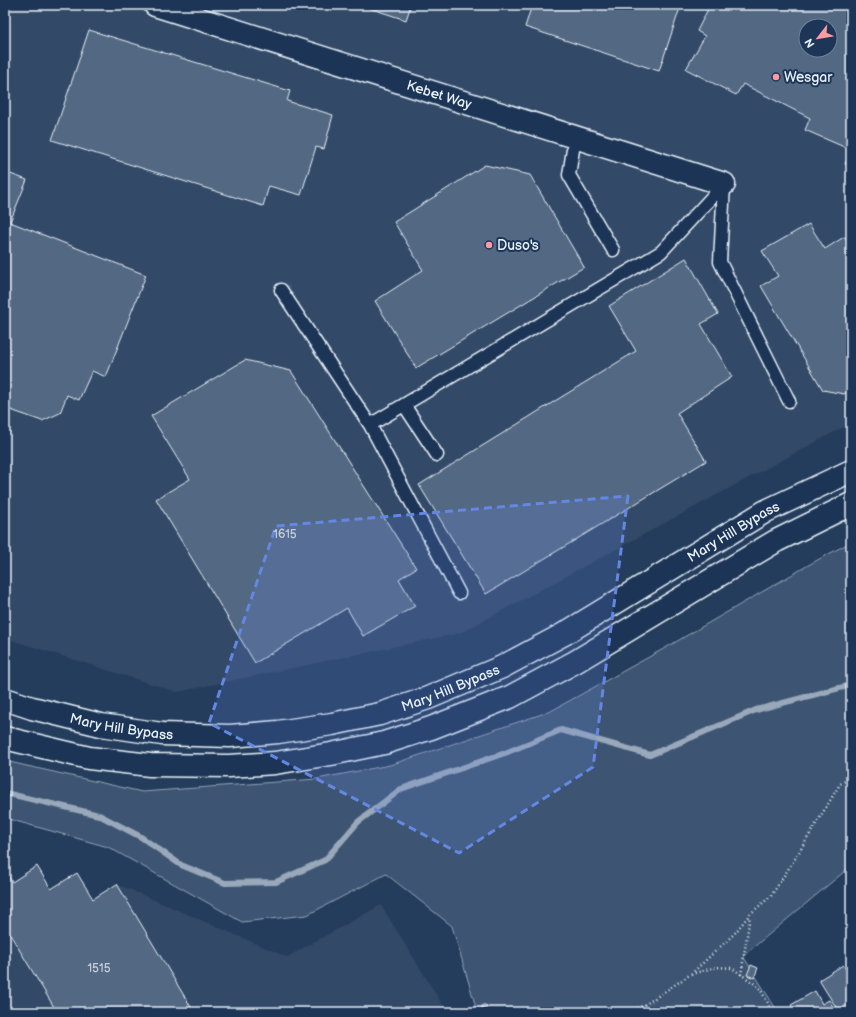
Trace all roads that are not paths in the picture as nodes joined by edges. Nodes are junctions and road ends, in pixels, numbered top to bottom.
1 (155, 5) edge
2 (575, 137) junction
3 (724, 184) junction
4 (613, 250) dead end
5 (281, 290) dead end
6 (789, 402) dead end
7 (404, 405) junction
8 (370, 425) junction
9 (437, 455) dead end
10 (851, 472) edge
11 (851, 504) edge
12 (459, 593) dead end
13 (5, 699) edge
14 (5, 738) edge

1 - 2 main road, Kebet Way
2 - 3 main road, Kebet Way
2 - 4 lane
3 - 6 lane
3 - 7 lane
5 - 8 lane
7 - 8 lane
7 - 9 lane
8 - 12 lane
10 - 13 main road, Mary Hill Bypass
11 - 14 main road, Mary Hill Bypass

